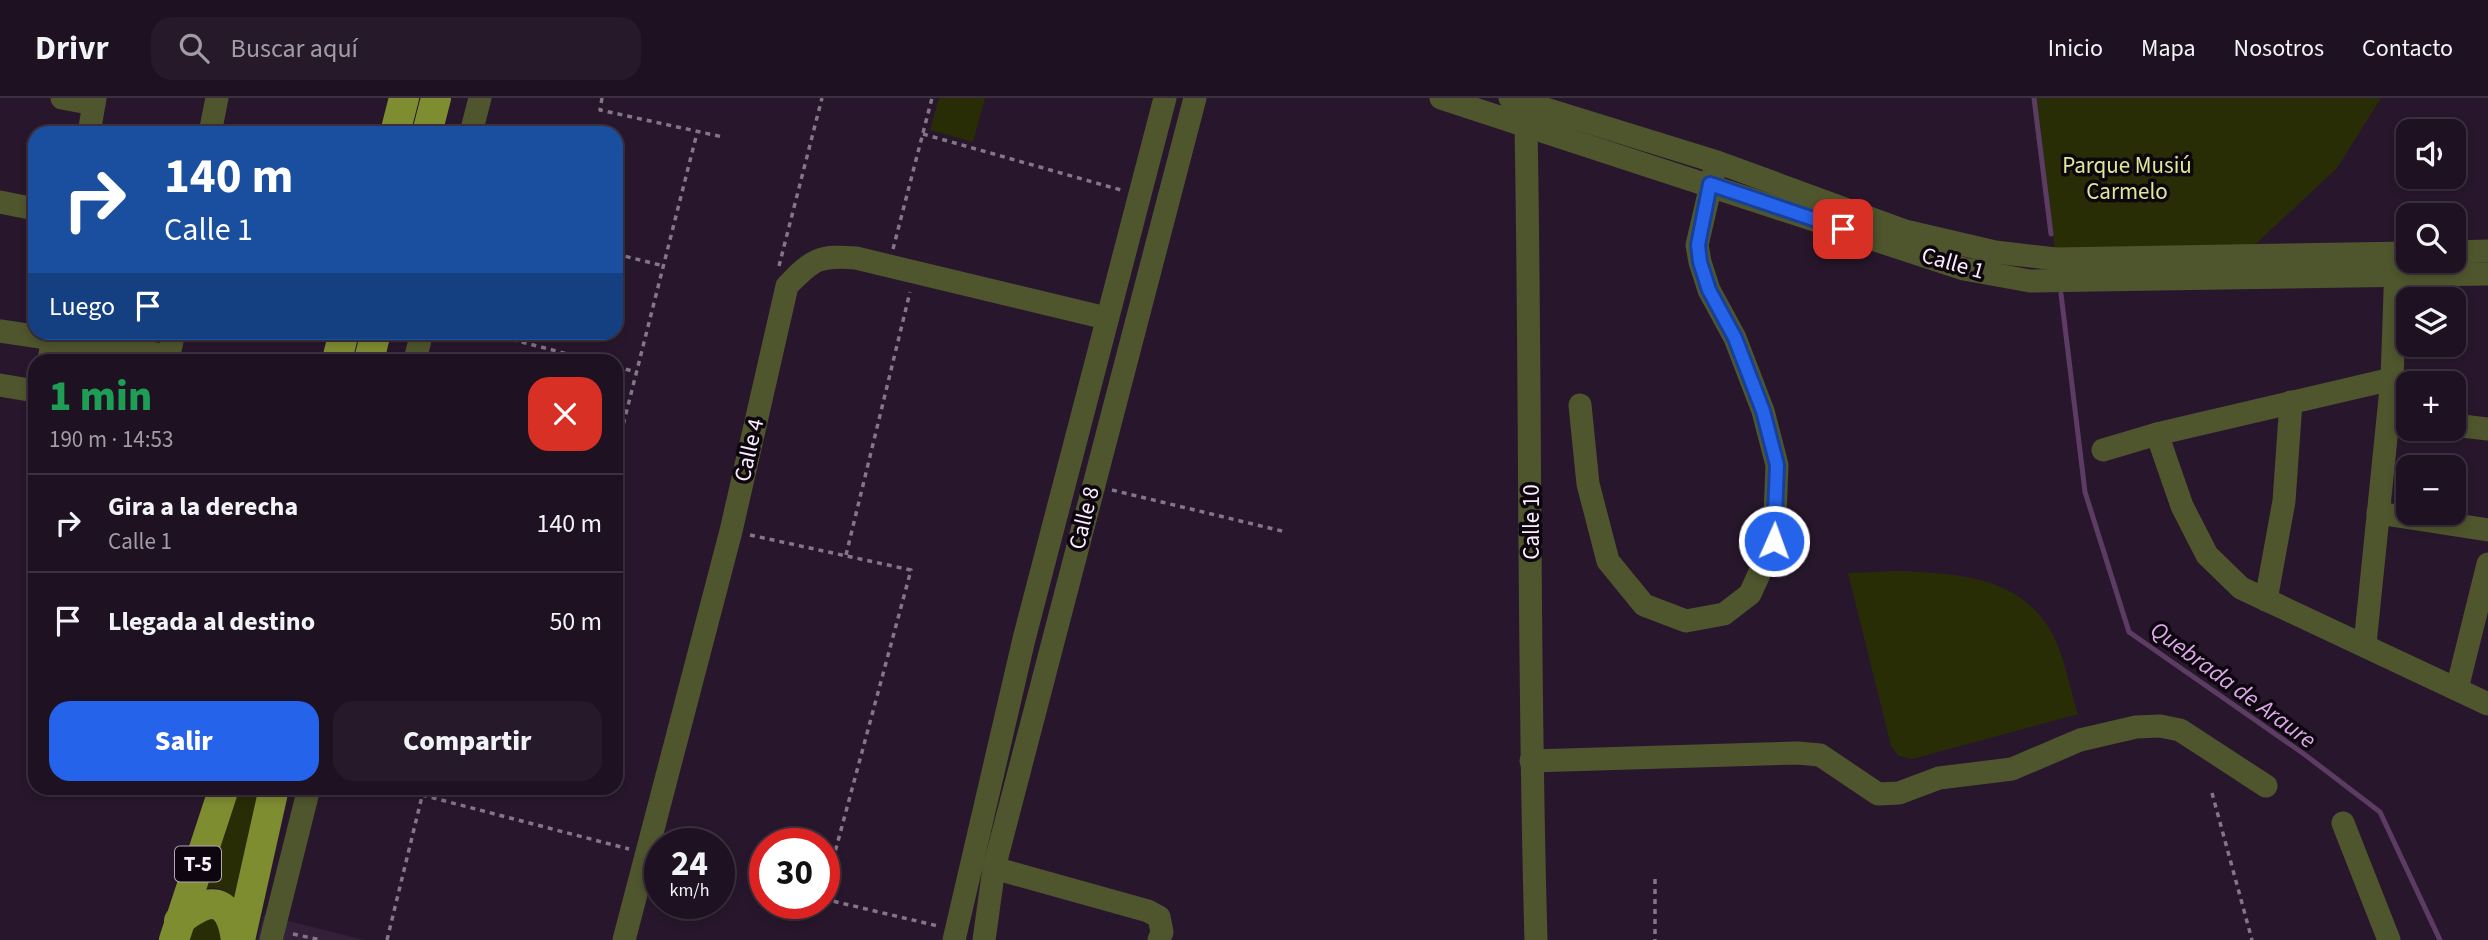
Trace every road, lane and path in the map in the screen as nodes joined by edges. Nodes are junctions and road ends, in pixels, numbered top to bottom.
1 (62, 98) edge
2 (216, 98) edge
3 (404, 98) edge
4 (436, 98) edge
5 (480, 98) edge
6 (602, 98) edge
7 (822, 98) edge
8 (932, 98) edge
9 (1165, 98) edge
10 (1195, 98) edge
11 (1441, 98) edge
12 (94, 101) edge
13 (1523, 109) edge
14 (90, 126) edge
15 (211, 126) edge
16 (398, 126) edge
17 (429, 126) edge
18 (473, 126) edge
19 (697, 132) junction
20 (923, 134) junction
21 (723, 137) dead end
22 (1717, 162) junction
23 (1710, 184) junction
24 (1140, 195) junction
25 (0, 202) edge
26 (28, 208) edge
27 (2488, 251) edge
28 (2466, 252) edge
29 (2396, 253) edge
30 (623, 256) edge
31 (664, 266) junction
32 (889, 266) junction
33 (778, 269) dead end
34 (915, 273) junction
35 (2396, 273) edge
36 (2488, 274) edge
37 (2395, 278) junction
38 (1106, 318) junction
39 (0, 331) edge
40 (28, 338) edge
41 (514, 340) edge
42 (52, 344) edge
43 (152, 354) edge
44 (568, 354) edge
45 (623, 369) edge
46 (637, 372) junction
47 (2392, 379) junction
48 (0, 385) edge
49 (28, 390) edge
50 (2291, 402) junction
51 (1580, 405) dead end
52 (2396, 405) edge
53 (623, 426) edge
54 (2466, 426) edge
55 (2396, 428) edge
56 (2488, 429) edge
57 (2157, 434) junction
58 (2103, 450) dead end
59 (1093, 485) junction
60 (2378, 513) junction
61 (2488, 530) edge
62 (731, 531) junction
63 (1286, 532) dead end
64 (846, 555) junction
65 (2488, 564) edge
66 (2266, 600) junction
67 (2365, 644) junction
68 (2457, 689) junction
69 (2488, 704) edge
70 (1531, 761) junction
71 (2266, 786) dead end
72 (2212, 793) dead end
73 (222, 795) edge
74 (272, 795) edge
75 (307, 795) edge
76 (422, 796) joint
77 (2343, 823) dead end
78 (654, 828) edge
79 (840, 834) edge
80 (644, 852) edge
81 (644, 868) edge
82 (994, 868) junction
83 (1655, 879) dead end
84 (840, 903) edge
85 (177, 931) edge
86 (273, 934) edge
87 (954, 935) edge
88 (238, 940) edge
89 (321, 940) edge
90 (387, 940) edge
91 (624, 940) edge
92 (984, 940) edge
93 (1159, 940) edge
94 (1536, 940) edge
95 (1656, 940) edge
96 (2252, 940) edge
97 (2389, 940) edge

1 - 12 street
2 - 15 street
3 - 16 main road
4 - 17 main road
5 - 18 street
6 - 19 path
7 - 33 path
8 - 20 path
9 - 24 street, Calle 8
10 - 59 street, Calle 8
11 - 13 street, Calle 1
12 - 14 street
13 - 22 street, Calle 1
13 - 23 street, Calle 1
13 - 70 street, Calle 10
19 - 21 path
19 - 31 path
20 - 24 path
20 - 32 path
22 - 23 street
22 - 29 street, Calle 1
23 - 37 street, Calle 1
23 - 51 street
24 - 38 street, Calle 8
25 - 26 street
27 - 28 street
30 - 31 path
31 - 46 path
32 - 34 street, Calle 4
32 - 62 street, Calle 4
34 - 38 street, Calle 4
34 - 64 path
35 - 37 street
36 - 37 street, Calle 1
37 - 47 street
38 - 87 street, Calle 8
39 - 40 street
41 - 44 path
42 - 43 street
45 - 46 path
46 - 53 path
47 - 50 street
47 - 52 street
48 - 49 street
50 - 57 street
50 - 66 street
54 - 56 street
55 - 60 street
57 - 58 street
57 - 66 street
59 - 63 path
59 - 82 street, Calle 8
60 - 61 street
60 - 67 street
62 - 64 path
62 - 78 street, Calle 4
64 - 79 path
65 - 68 street
66 - 67 street
67 - 68 street
68 - 69 street
70 - 71 street
70 - 94 street, Calle 10
72 - 96 path
73 - 85 main road, T-5
74 - 88 main road, T-5
75 - 86 street
76 - 80 path
76 - 90 path
77 - 97 street
81 - 91 street, Calle 4
82 - 92 street, Calle 8
82 - 93 street
83 - 95 path
84 - 87 path
85 - 88 main road
86 - 89 path

